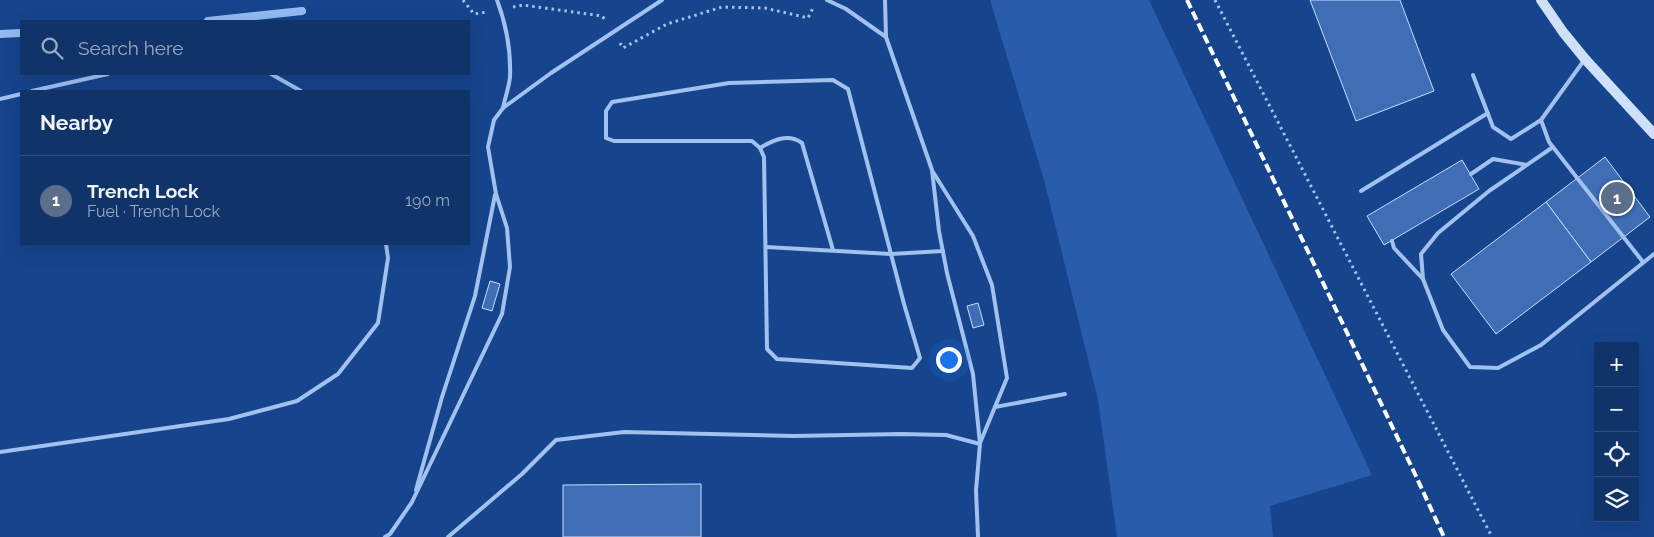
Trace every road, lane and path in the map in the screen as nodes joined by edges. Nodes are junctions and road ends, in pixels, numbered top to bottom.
1 (497, 0) edge
2 (662, 0) edge
3 (827, 0) edge
4 (885, 0) edge
5 (1215, 0) edge
6 (1541, 0) edge
7 (886, 37) junction
8 (1585, 59) junction
9 (104, 75) edge
10 (273, 75) edge
11 (1474, 75) dead end
12 (36, 90) edge
13 (299, 90) edge
14 (20, 94) edge
15 (0, 99) edge
16 (503, 108) junction
17 (1488, 113) junction
18 (1541, 120) junction
19 (1654, 134) edge
20 (1553, 147) junction
21 (760, 148) junction
22 (1528, 165) junction
23 (932, 170) junction
24 (1471, 174) dead end
25 (1361, 190) dead end
26 (496, 194) junction
27 (1392, 241) dead end
28 (386, 245) edge
29 (766, 247) junction
30 (832, 250) junction
31 (942, 251) junction
32 (891, 254) junction
33 (1654, 254) edge
34 (1643, 262) junction
35 (1423, 279) junction
36 (1065, 394) dead end
37 (995, 407) junction
38 (980, 444) junction
39 (0, 452) edge
40 (412, 502) junction
41 (385, 537) edge
42 (448, 537) edge
43 (978, 537) edge
44 (1492, 537) edge

1 - 16 lane
2 - 16 lane
3 - 7 lane
4 - 7 lane
5 - 44 path
6 - 8 street
7 - 23 lane
8 - 18 lane
8 - 19 street
9 - 12 lane
10 - 13 lane
11 - 17 lane
14 - 15 lane
16 - 26 lane
17 - 18 lane
17 - 25 lane
18 - 20 lane
20 - 22 lane
20 - 34 lane
21 - 29 lane
21 - 30 lane
21 - 32 lane
22 - 24 lane
22 - 35 lane
23 - 31 lane
23 - 37 lane
26 - 40 lane
26 - 40 lane
27 - 35 lane
28 - 39 lane
29 - 30 lane
29 - 32 lane
30 - 32 lane
31 - 32 lane
31 - 38 lane
33 - 34 lane
34 - 35 lane
36 - 37 lane
37 - 38 lane
38 - 42 lane
38 - 43 lane
40 - 41 lane

